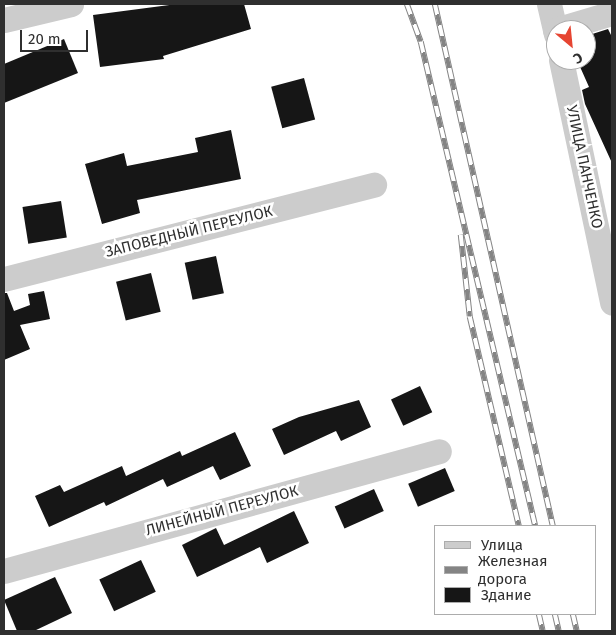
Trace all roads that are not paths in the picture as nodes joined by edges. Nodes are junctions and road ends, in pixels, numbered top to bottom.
1 (72, 4) edge
2 (549, 4) edge
3 (612, 12) edge
4 (4, 20) edge
5 (553, 20) edge
6 (590, 20) edge
7 (563, 70) edge
8 (374, 185) dead end
9 (4, 279) edge
10 (612, 303) edge
11 (439, 451) dead end
12 (4, 571) edge

1 - 4 street
2 - 5 street
3 - 6 street
7 - 10 street, УЛИЦА ПАНЧЕНКО
8 - 9 street, ЗАПОВЕДНЫЙ ПЕРЕУЛОК
11 - 12 street, ЛИНЕЙНЫЙ ПЕРЕУЛОК

